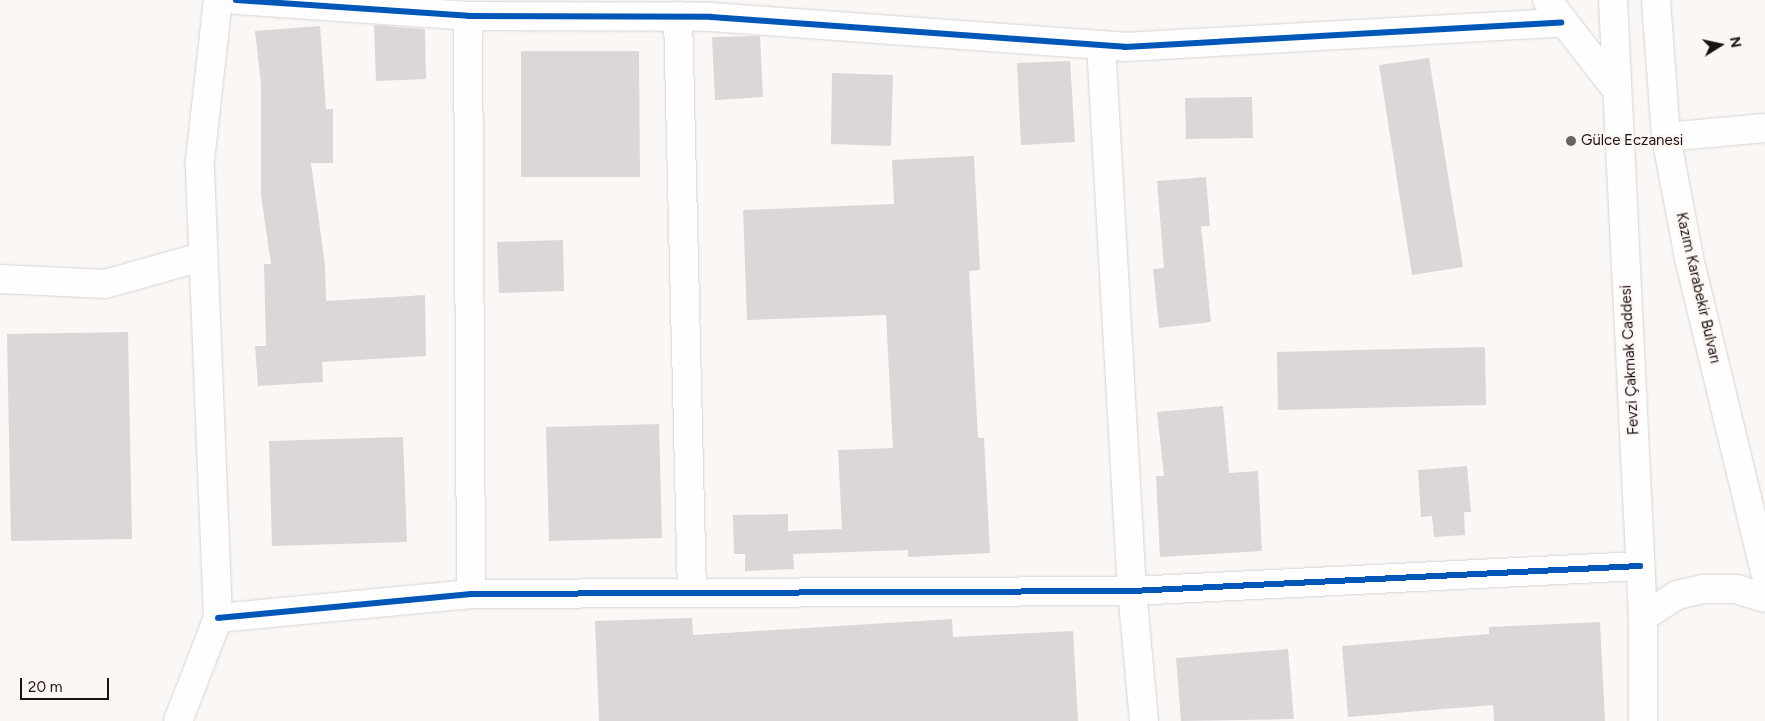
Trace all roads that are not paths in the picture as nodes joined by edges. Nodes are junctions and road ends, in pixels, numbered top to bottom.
1 (218, 0) edge
2 (236, 0) edge
3 (1613, 0) edge
4 (1656, 0) edge
5 (1554, 11) edge
6 (468, 16) junction
7 (678, 16) junction
8 (1101, 45) junction
9 (1616, 88) junction
10 (1765, 128) edge
11 (1666, 137) junction
12 (202, 257) junction
13 (0, 279) edge
14 (1640, 566) junction
15 (1765, 572) edge
16 (1132, 591) junction
17 (692, 592) junction
18 (471, 594) junction
19 (1765, 598) edge
20 (1643, 617) junction
21 (218, 618) junction
22 (178, 721) edge
23 (1144, 721) edge
24 (1643, 721) edge

1 - 12 street
2 - 6 street
3 - 9 street, Fevzi Çakmak Caddesi
4 - 11 street, Kazım Karabekir Bulvarı
5 - 8 street
5 - 9 street
6 - 7 street
6 - 18 street
7 - 8 street
7 - 17 street
8 - 16 street
9 - 14 street, Fevzi Çakmak Caddesi
10 - 11 street
11 - 15 street, Kazım Karabekir Bulvarı
12 - 13 street
12 - 21 street
14 - 16 street
14 - 20 street, Fevzi Çakmak Caddesi
16 - 17 street
16 - 23 street
17 - 18 street
18 - 21 street
19 - 20 street
20 - 24 street, Fevzi Çakmak Caddesi
21 - 22 street

